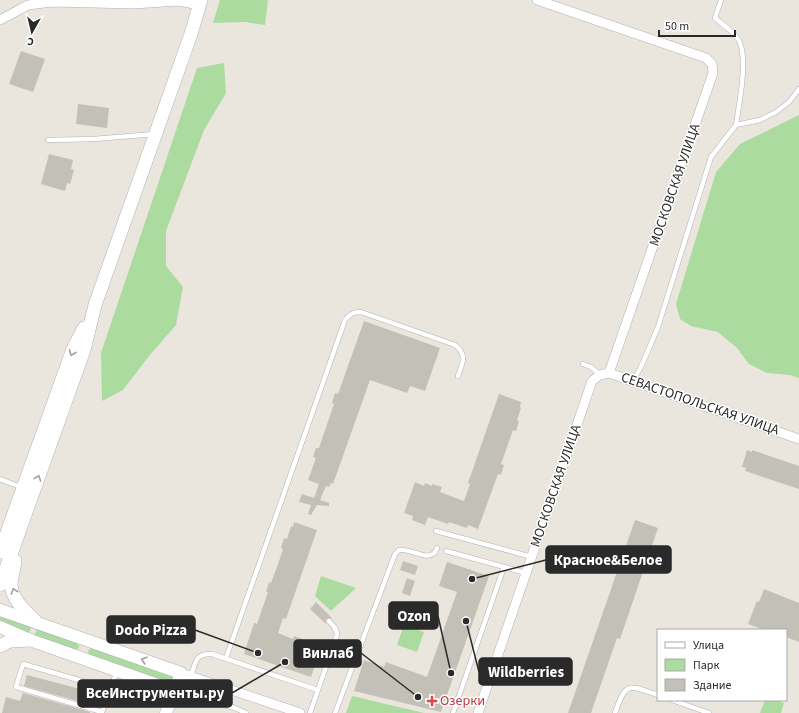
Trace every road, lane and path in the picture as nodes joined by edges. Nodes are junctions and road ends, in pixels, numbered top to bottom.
1 (537, 0) edge
2 (721, 0) edge
3 (200, 3) edge
4 (0, 20) edge
5 (799, 89) edge
6 (736, 125) junction
7 (156, 134) junction
8 (48, 140) dead end
9 (95, 305) junction
10 (583, 364) dead end
11 (605, 374) junction
12 (458, 376) dead end
13 (633, 382) junction
14 (799, 439) edge
15 (0, 479) edge
16 (23, 488) junction
17 (19, 529) junction
18 (436, 531) dead end
19 (437, 548) dead end
20 (446, 551) dead end
21 (0, 552) edge
22 (532, 557) junction
23 (504, 567) junction
24 (526, 573) junction
25 (0, 585) edge
26 (0, 610) edge
27 (329, 621) dead end
28 (36, 622) junction
29 (0, 627) edge
30 (30, 640) junction
31 (86, 640) junction
32 (0, 646) edge
33 (80, 658) junction
34 (226, 658) junction
35 (117, 671) junction
36 (186, 675) junction
37 (221, 686) junction
38 (110, 689) junction
39 (318, 690) junction
40 (174, 691) junction
41 (657, 695) edge
42 (675, 701) edge
43 (166, 713) edge
44 (246, 713) edge
45 (300, 713) edge
46 (310, 713) edge
47 (334, 713) edge
48 (453, 713) edge
49 (478, 713) edge
50 (615, 713) edge
51 (709, 713) edge

1 - 11 street, МОСКОВСКАЯ УЛИЦА
2 - 6 lane
3 - 4 street
3 - 7 main road
5 - 6 lane
6 - 13 lane
7 - 8 lane
7 - 9 main road
9 -> 16 main road
17 -> 9 main road
10 - 11 lane
11 - 13 street, СЕВАСТОПОЛЬСКАЯ УЛИЦА
11 - 22 street, МОСКОВСКАЯ УЛИЦА
12 - 34 lane
13 - 14 street, СЕВАСТОПОЛЬСКАЯ УЛИЦА
15 - 16 lane
16 - 21 main road
17 - 25 main road
28 -> 17 main road
18 - 22 lane
19 - 47 lane
20 - 23 lane
22 - 24 street, МОСКОВСКАЯ УЛИЦА
23 - 24 lane
23 - 48 lane
24 - 49 street, МОСКОВСКАЯ УЛИЦА
26 - 28 street
27 - 39 lane
28 - 31 street
29 - 30 street
30 - 32 main road
30 - 33 street
31 - 33 street
36 -> 31 street
33 - 35 street
34 - 36 lane
34 - 39 lane
35 - 38 lane
35 - 40 street
36 - 37 street
36 - 40 street
37 - 40 street
37 - 45 street
38 - 38 lane
39 - 46 lane
40 - 43 street
40 - 44 lane
41 - 50 lane
42 - 51 lane

